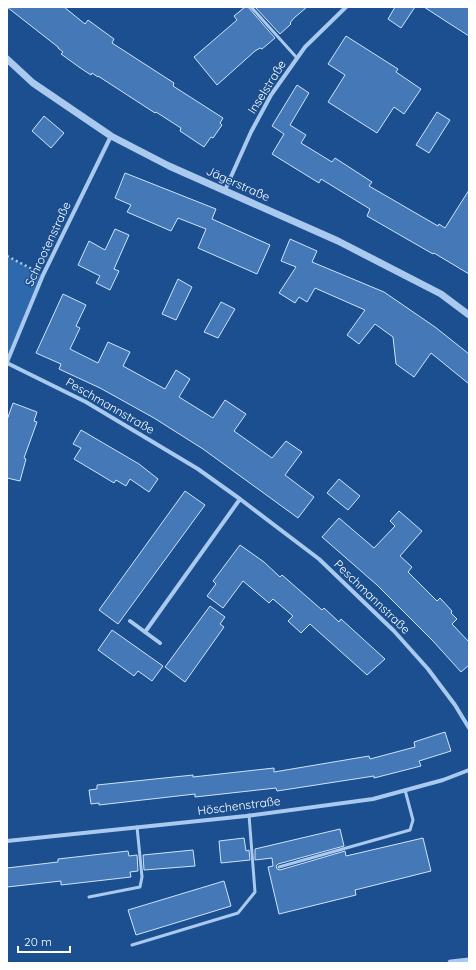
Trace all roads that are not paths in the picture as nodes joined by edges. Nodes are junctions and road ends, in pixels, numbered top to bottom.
1 (251, 7) edge
2 (346, 7) edge
3 (297, 58) junction
4 (7, 59) edge
5 (111, 136) junction
6 (225, 190) junction
7 (469, 315) edge
8 (7, 362) edge
9 (240, 499) junction
10 (130, 622) dead end
11 (145, 632) junction
12 (160, 643) dead end
13 (469, 728) edge
14 (469, 770) edge
15 (405, 790) junction
16 (250, 815) junction
17 (137, 828) junction
18 (7, 841) edge
19 (279, 867) dead end
20 (89, 897) dead end
21 (132, 945) dead end
22 (469, 962) edge
23 (452, 963) edge

1 - 3 lane
2 - 3 street, Inselstraße
3 - 6 street, Inselstraße
4 - 5 street, Jägerstraße
5 - 6 street, Jägerstraße
5 - 8 street, Schrootenstraße
6 - 7 street, Jägerstraße
8 - 9 street, Peschmannstraße
9 - 11 street
9 - 13 street, Peschmannstraße
10 - 11 street
11 - 12 street
14 - 15 street, Höschenstraße
15 - 16 street, Höschenstraße
15 - 19 lane
16 - 17 street, Höschenstraße
16 - 21 lane
17 - 18 street, Höschenstraße
17 - 20 lane
22 - 23 street

